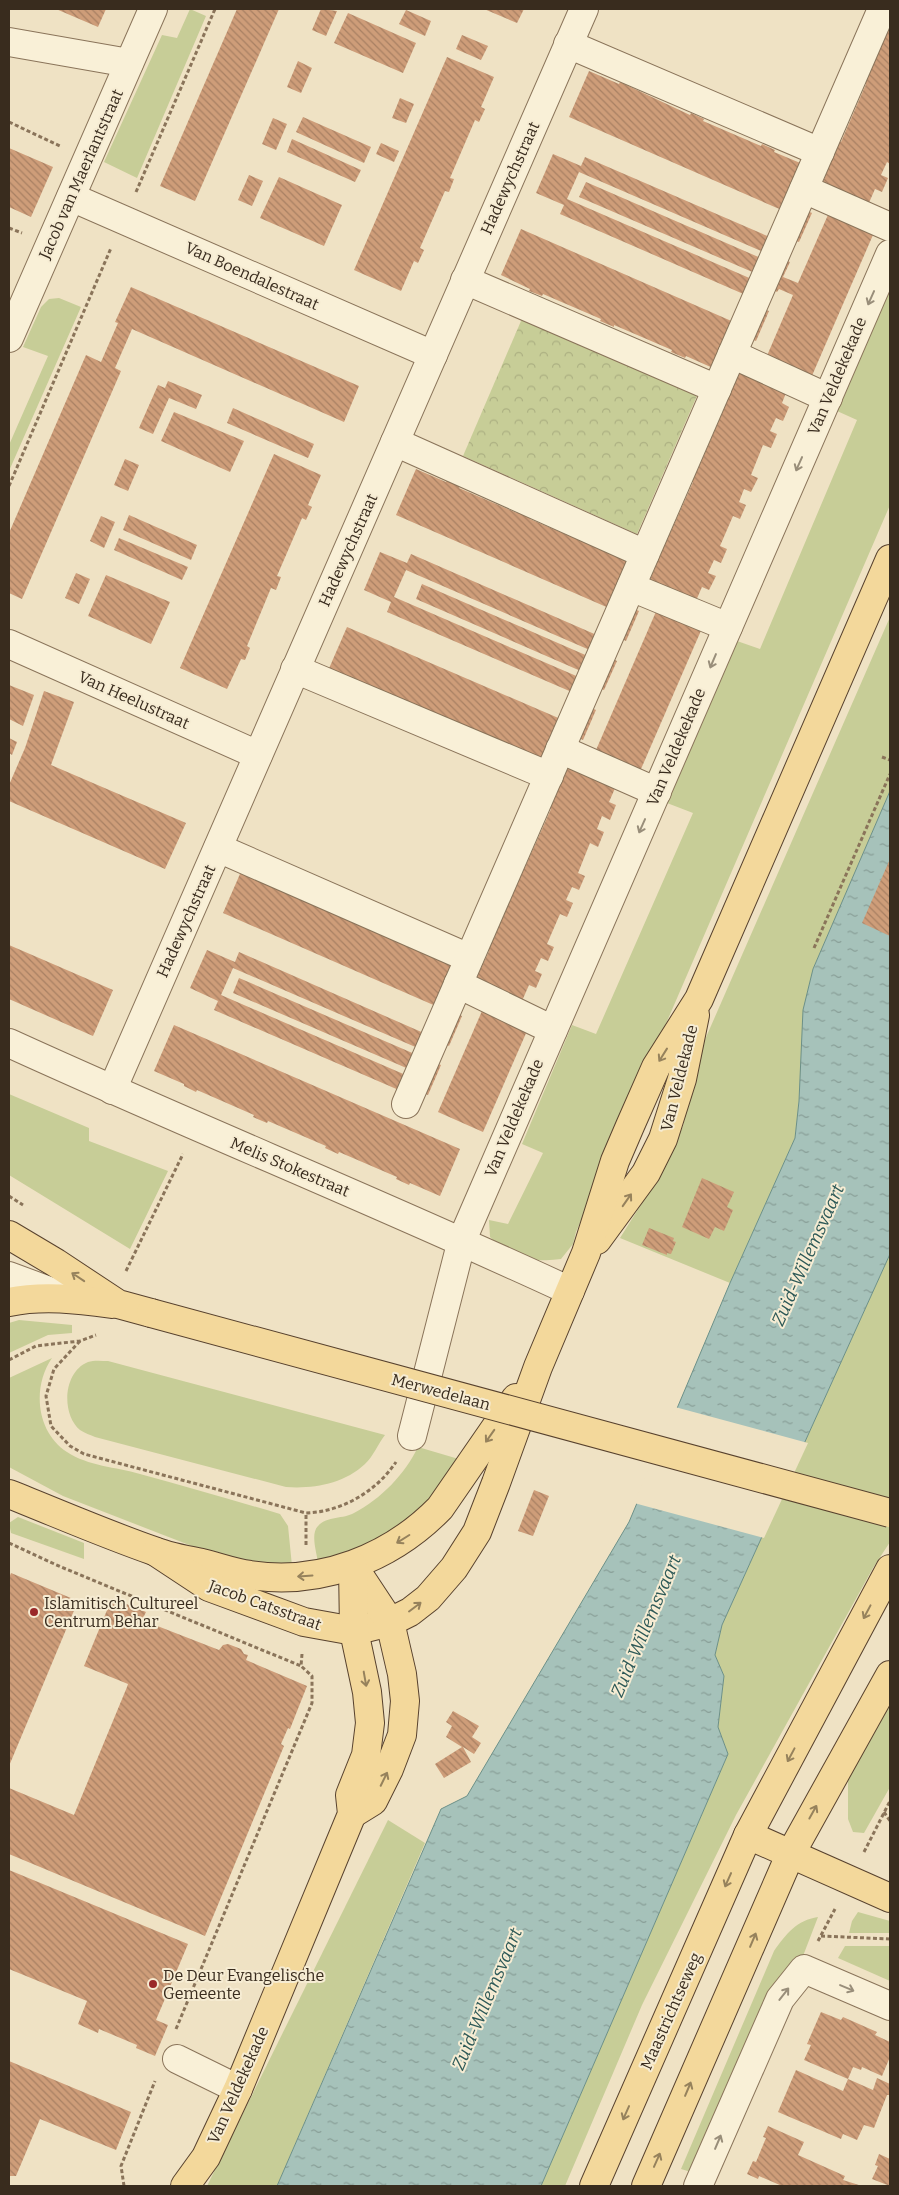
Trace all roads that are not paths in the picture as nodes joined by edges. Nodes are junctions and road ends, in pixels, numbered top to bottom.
1 (153, 9) edge
2 (584, 9) edge
3 (882, 9) edge
4 (9, 42) edge
5 (568, 44) junction
6 (129, 63) junction
7 (820, 152) junction
8 (804, 189) junction
9 (71, 197) junction
10 (890, 227) edge
11 (890, 254) edge
12 (465, 280) junction
13 (9, 338) edge
14 (732, 354) junction
15 (433, 355) junction
16 (717, 388) junction
17 (828, 398) junction
18 (395, 442) junction
19 (645, 554) junction
20 (890, 560) edge
21 (631, 587) junction
22 (728, 626) junction
23 (9, 644) edge
24 (296, 669) junction
25 (560, 749) junction
26 (258, 755) junction
27 (549, 776) junction
28 (656, 792) junction
29 (218, 848) junction
30 (469, 958) junction
31 (458, 984) junction
32 (699, 999) junction
33 (553, 1030) junction
34 (9, 1044) edge
35 (112, 1090) junction
36 (406, 1104) dead end
37 (12, 1235) edge
38 (462, 1240) junction
39 (586, 1253) junction
40 (9, 1276) edge
41 (570, 1291) junction
42 (68, 1298) junction
43 (9, 1302) edge
44 (118, 1304) junction
45 (538, 1368) junction
46 (412, 1436) road end
47 (9, 1494) edge
48 (890, 1514) edge
49 (156, 1552) junction
50 (353, 1566) junction
51 (890, 1569) edge
52 (390, 1622) junction
53 (354, 1631) junction
54 (890, 1675) edge
55 (352, 1814) junction
56 (748, 1835) junction
57 (790, 1855) junction
58 (890, 1898) edge
59 (890, 2006) edge
60 (177, 2059) dead end
61 (238, 2090) junction
62 (185, 2186) edge
63 (594, 2186) edge
64 (646, 2186) edge
65 (698, 2186) edge

1 - 6 street, Jacob van Maerlantstraat
2 - 5 street, Hadewychstraat
3 - 7 street
4 - 6 street
5 - 7 street
5 - 12 street, Hadewychstraat
6 - 9 street, Jacob van Maerlantstraat
7 - 8 street
8 - 10 street
8 - 14 street
9 - 13 street, Jacob van Maerlantstraat
9 - 15 street, Van Boendalestraat
11 -> 17 street, Van Veldekekade
12 - 15 street, Hadewychstraat
12 - 16 street
14 - 16 street
14 - 17 street
15 - 18 street, Hadewychstraat
16 - 19 street
17 -> 22 street, Van Veldekekade
18 - 19 street
18 - 24 street, Hadewychstraat
19 - 21 street
20 - 32 main road
21 - 22 street
21 - 25 street
22 -> 28 street, Van Veldekekade
23 - 26 street, Van Heelustraat
24 - 26 street, Hadewychstraat
24 - 27 street
25 - 27 street
25 - 28 street
26 - 29 street, Hadewychstraat
27 - 30 street
28 -> 33 street, Van Veldekekade
29 - 30 street
29 - 35 street, Hadewychstraat
30 - 31 street
31 - 33 street
31 - 36 street
32 -> 39 main road
39 -> 32 main road, Van Veldekade
33 - 38 street, Van Veldekekade
34 - 35 street, Melis Stokestraat
35 - 38 street, Melis Stokestraat
44 -> 37 main road, Merwedelaan
38 - 41 street, Melis Stokestraat
38 - 46 street, Van Veldekekade
39 - 41 main road
40 - 42 street
41 - 45 main road
42 - 43 main road
42 - 44 main road
44 - 48 main road, Merwedelaan, bridge
45 -> 50 main road
52 -> 45 main road
47 - 49 main road, Jacob Catsstraat
50 -> 49 main road, Jacob Catsstraat
49 - 53 main road, Jacob Catsstraat
50 - 52 main road
50 - 53 main road, Van Veldekekade
51 -> 56 main road, Maastrichtseweg
52 - 53 main road
55 -> 52 main road
53 -> 55 main road, Van Veldekekade
57 -> 54 main road
55 - 61 main road, Van Veldekekade
56 - 57 main road
56 -> 63 main road, Maastrichtseweg
57 - 58 main road
64 -> 57 main road
65 -> 59 street
60 - 61 street
61 - 62 main road, Van Veldekekade

